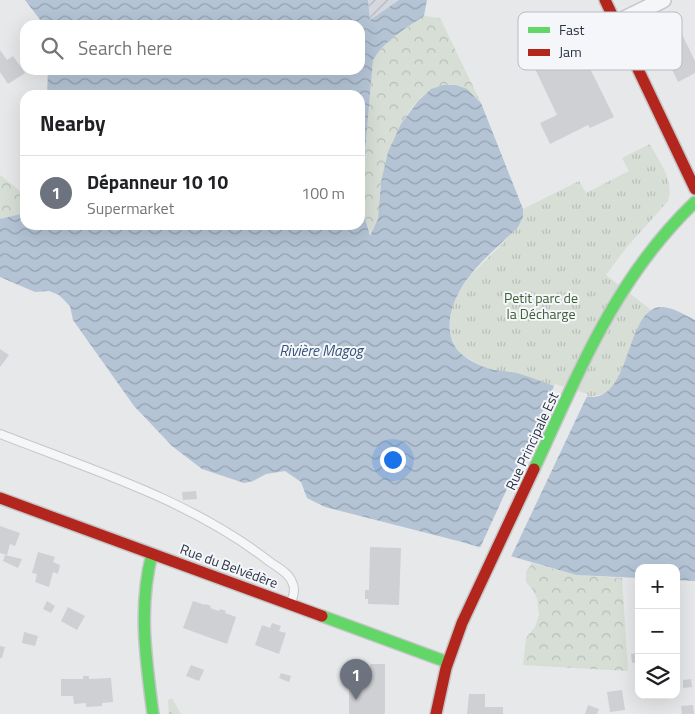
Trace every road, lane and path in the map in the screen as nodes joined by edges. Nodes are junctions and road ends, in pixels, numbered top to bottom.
1 (605, 0) edge
2 (664, 0) edge
3 (611, 12) edge
4 (639, 12) edge
5 (638, 70) edge
6 (695, 189) edge
7 (695, 202) edge
8 (0, 434) edge
9 (0, 498) edge
10 (152, 554) junction
11 (291, 605) junction
12 (447, 662) junction
13 (153, 714) edge
14 (436, 714) edge

1 - 3 street
2 - 4 street
5 - 6 street
7 - 12 street, Rue Principale Est
8 - 11 lane
9 - 10 street, Rue du Belvédère
10 - 11 street, Rue du Belvédère
10 - 13 street
11 - 12 street, Rue du Belvédère
12 - 14 street, Rue Principale Est

